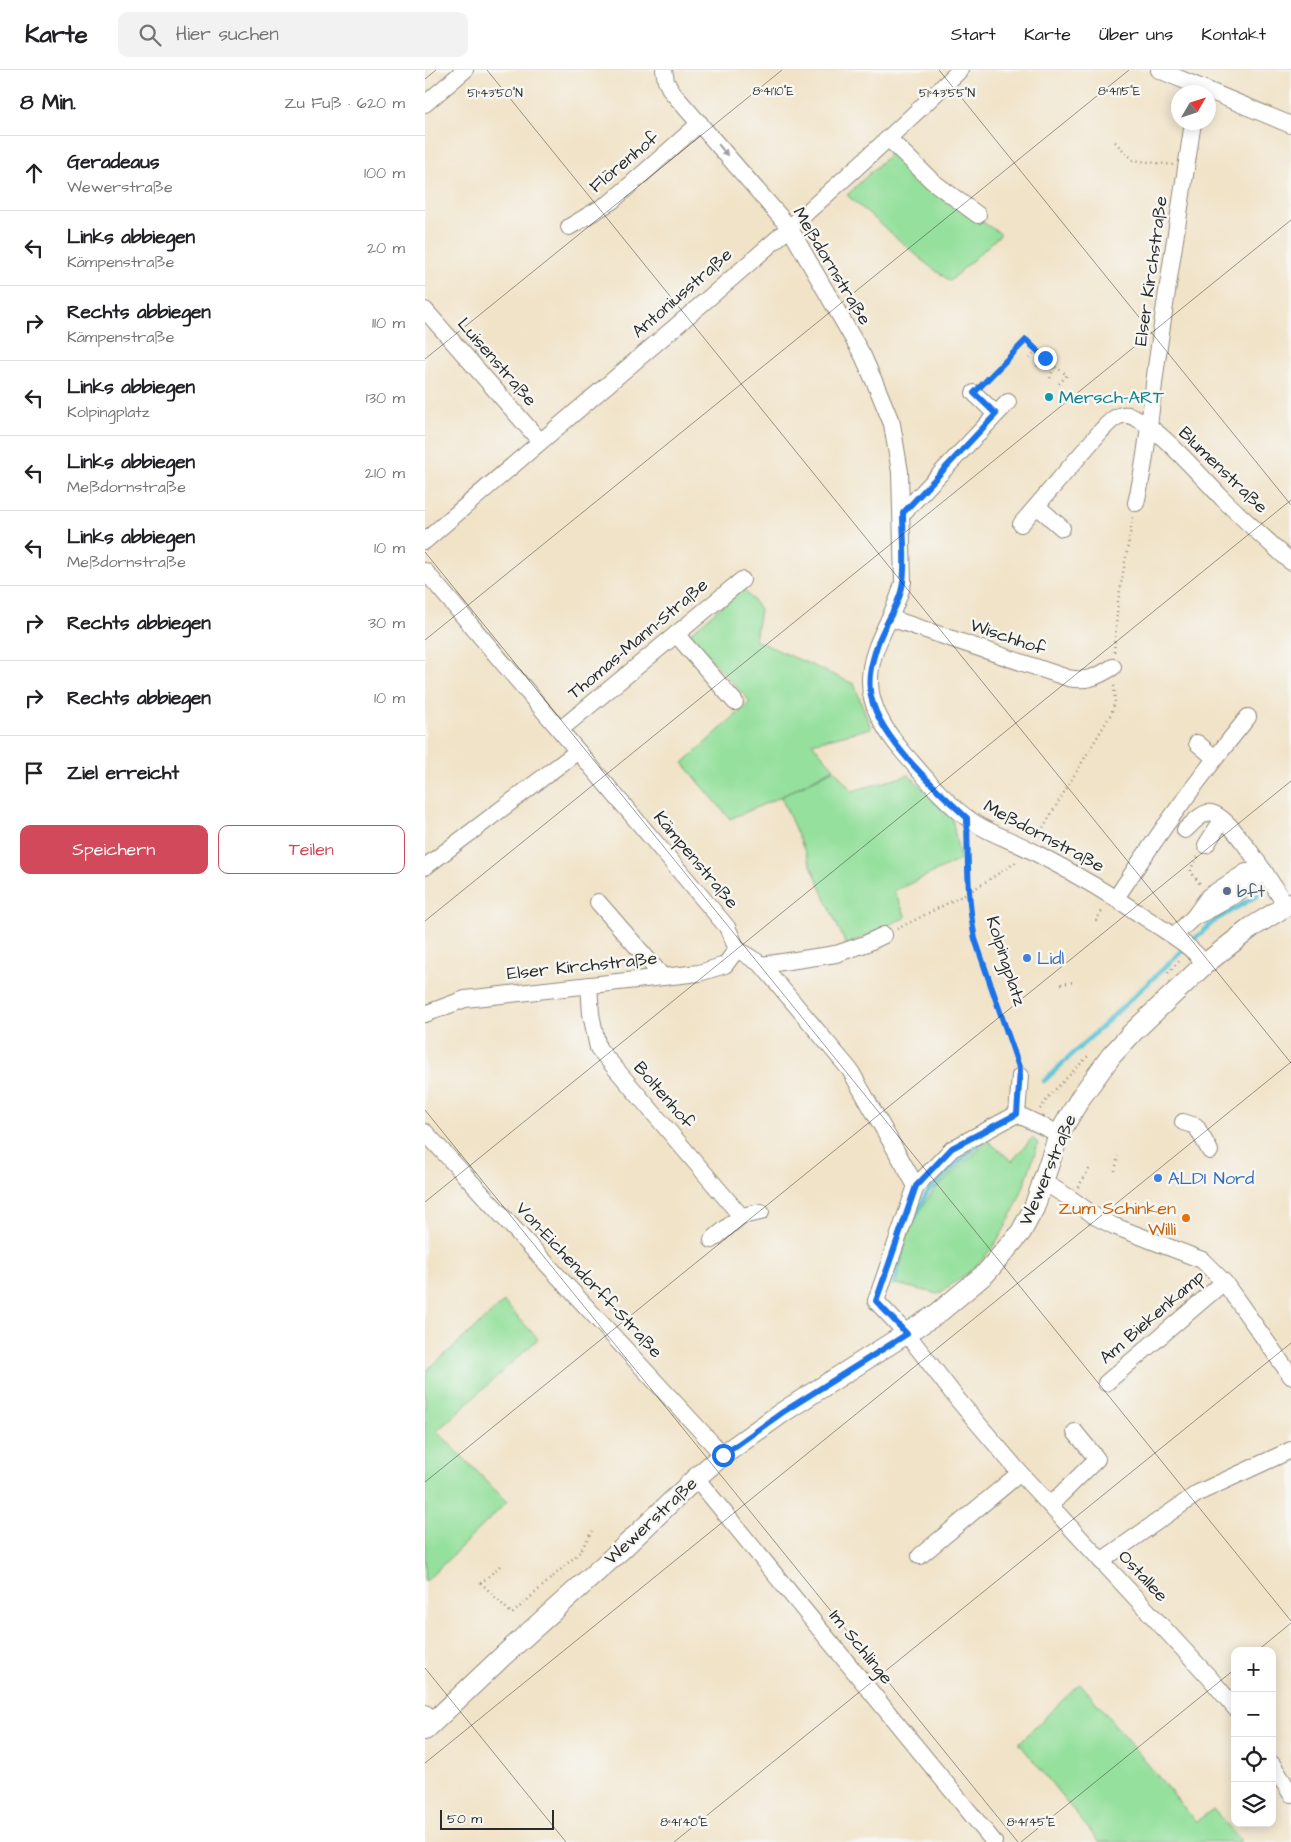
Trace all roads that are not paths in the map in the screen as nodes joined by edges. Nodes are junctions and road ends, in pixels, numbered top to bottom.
1 (465, 70) edge
2 (663, 70) edge
3 (960, 70) edge
4 (1159, 70) edge
5 (1196, 83) edge
6 (425, 104) edge
7 (700, 123) junction
8 (1291, 124) edge
9 (1192, 130) edge
10 (889, 139) junction
11 (979, 215) dead end
12 (569, 227) dead end
13 (789, 227) junction
14 (425, 310) edge
15 (974, 393) road end
16 (1009, 402) dead end
17 (996, 414) junction
18 (1150, 426) junction
19 (540, 441) junction
20 (1136, 503) road end
21 (1037, 506) junction
22 (903, 513) junction
23 (1021, 524) dead end
24 (1063, 528) dead end
25 (425, 541) edge
26 (1291, 562) edge
27 (425, 571) edge
28 (742, 580) dead end
29 (890, 618) junction
30 (676, 634) junction
31 (1113, 667) road end
32 (735, 702) dead end
33 (1248, 716) dead end
34 (561, 729) junction
35 (1197, 744) dead end
36 (578, 751) junction
37 (1215, 758) junction
38 (1222, 820) junction
39 (1185, 830) dead end
40 (1206, 845) road end
41 (425, 867) edge
42 (1263, 871) junction
43 (1116, 898) junction
44 (599, 902) dead end
45 (1288, 904) edge
46 (1194, 917) junction
47 (884, 935) road end
48 (1189, 948) junction
49 (737, 949) junction
50 (762, 965) junction
51 (663, 977) junction
52 (589, 985) junction
53 (425, 1014) edge
54 (1020, 1076) road end
55 (1017, 1114) junction
56 (1183, 1122) dead end
57 (425, 1132) edge
58 (1059, 1134) junction
59 (1210, 1151) dead end
60 (1043, 1182) junction
61 (916, 1186) junction
62 (761, 1212) dead end
63 (741, 1216) junction
64 (712, 1240) dead end
65 (1224, 1282) junction
66 (907, 1334) junction
67 (1291, 1376) edge
68 (1106, 1383) dead end
69 (1075, 1432) dead end
70 (1291, 1450) edge
71 (723, 1455) junction
72 (1020, 1474) junction
73 (696, 1478) junction
74 (1050, 1505) junction
75 (920, 1556) dead end
76 (1101, 1561) junction
77 (1231, 1703) edge
78 (428, 1721) edge
79 (1276, 1770) edge
80 (1290, 1789) edge
81 (994, 1842) edge

1 - 6 street
2 - 7 street, Meßdornstraße
3 - 10 street, Antoniusstraße
4 - 5 street
5 - 8 street
7 - 12 street, Flörenhof
7 -> 13 street, Meßdornstraße
9 - 18 street, Elser Kirchstraße
10 - 11 street
10 - 13 street, Antoniusstraße
13 - 19 street, Antoniusstraße
13 - 22 street, Meßdornstraße
14 - 19 street, Luisenstraße
15 - 17 street
16 - 17 street
17 - 22 street
18 - 20 street, Elser Kirchstraße
18 - 21 street
18 - 26 street, Blumenstraße
19 - 25 street, Antoniusstraße
21 - 23 street
21 - 24 street
22 - 29 street, Meßdornstraße
27 - 34 street, Kämpenstraße
28 - 30 street, Thomas-Mann-Straße
29 - 31 street, Wischhof
29 - 43 street, Meßdornstraße
30 - 32 street
30 - 34 street, Thomas-Mann-Straße
33 - 37 street
34 - 36 street, Kämpenstraße
35 - 37 street
36 - 41 street
36 - 49 street, Kämpenstraße
37 - 43 street
38 - 39 street
38 - 40 street
38 - 42 street
42 - 45 street
42 - 46 street
42 - 46 street
43 - 48 street, Meßdornstraße
44 - 51 street
45 - 48 main road, Wewerstraße
46 - 48 street
47 - 50 street
48 - 58 main road, Wewerstraße
49 - 50 street
49 - 51 street, Elser Kirchstraße
50 - 61 street
51 - 52 street, Elser Kirchstraße
52 - 53 street, Elser Kirchstraße
52 - 63 street, Boltenhof
54 - 55 street
55 - 58 street
55 - 61 street
56 - 59 street
57 - 71 street, Von-Eichendorff-Straße
58 - 60 main road, Wewerstraße
60 - 65 street, Am Biekenkamp
60 - 66 main road, Wewerstraße
61 - 66 street
62 - 63 street
63 - 64 street
65 - 67 street, Am Biekenkamp
65 - 68 street, Am Biekenkamp
66 - 71 main road, Wewerstraße
66 - 72 street, Ostallee
69 - 74 street
70 - 76 street
71 - 73 main road, Wewerstraße
72 - 74 street, Ostallee
72 - 75 street
73 - 78 main road, Wewerstraße
73 - 81 street, Im Schlinge
74 - 76 street, Ostallee
76 - 77 street, Ostallee
79 - 80 street

